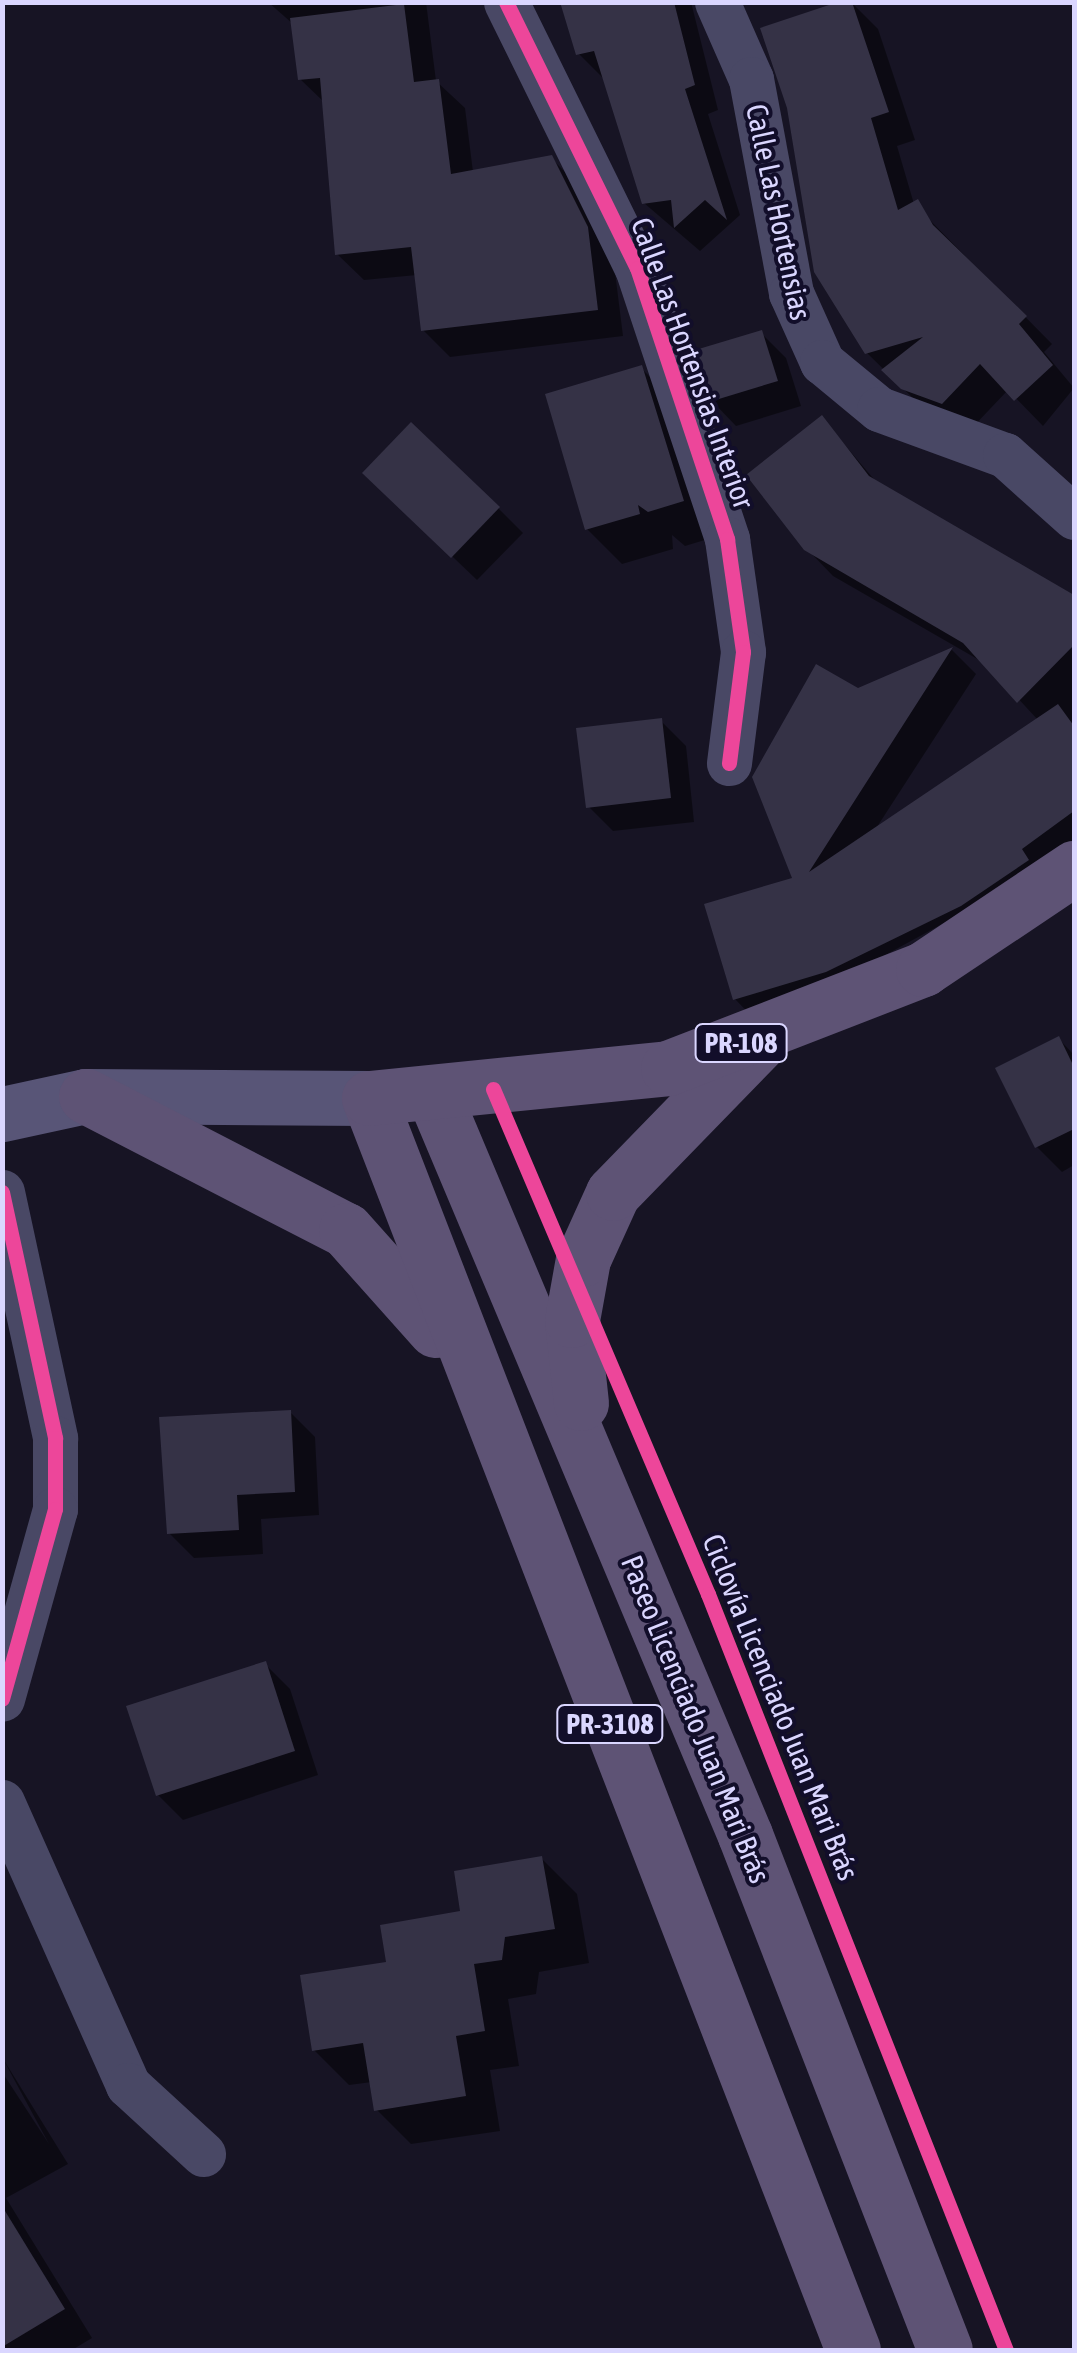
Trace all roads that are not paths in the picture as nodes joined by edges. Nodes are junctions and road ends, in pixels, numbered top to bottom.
1 (506, 2) edge
2 (716, 2) edge
3 (1074, 517) edge
4 (729, 764) dead end
5 (1074, 868) edge
6 (766, 1035) junction
7 (433, 1093) junction
8 (86, 1096) junction
9 (369, 1098) junction
10 (2, 1114) edge
11 (2, 1192) edge
12 (480, 1391) junction
13 (588, 1456) junction
14 (2, 1699) edge
15 (2, 1802) edge
16 (202, 2154) dead end
17 (853, 2350) edge
18 (944, 2350) edge

1 - 4 street, Calle Las Hortensias Interior
2 - 3 street, Calle Las Hortensias
5 - 6 main road, PR-108
6 - 7 main road, PR-108
6 - 13 main road
7 - 9 main road, PR-108
7 - 13 main road, Paseo Licenciado Juan Mari Brás / PR-3108
8 - 9 main road, PR-108
8 - 10 main road, PR-108
8 - 12 main road
9 - 12 main road, PR-3108
11 - 14 street
12 - 17 main road, PR-3108
13 - 18 main road, Paseo Licenciado Juan Mari Brás / PR-3108
15 - 16 street

